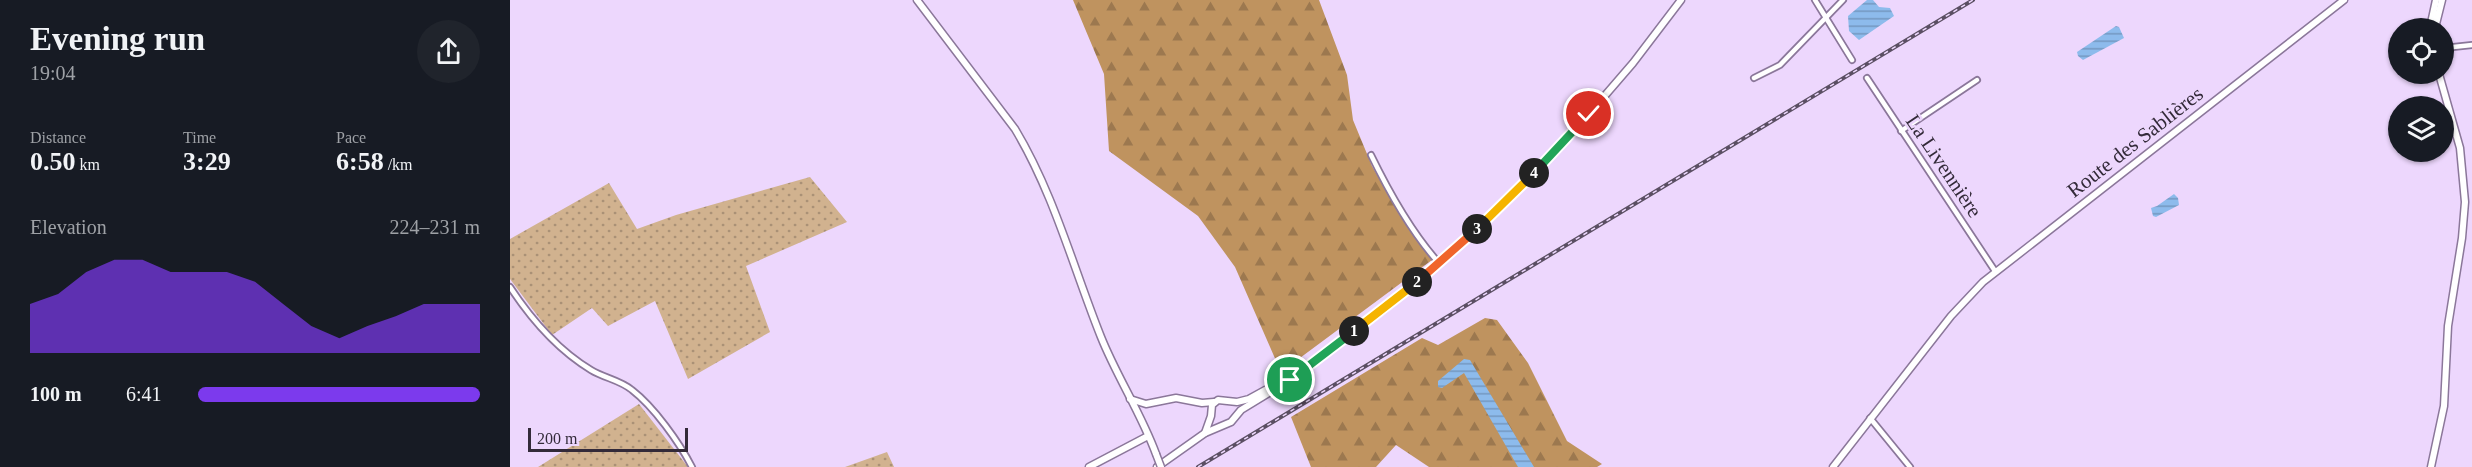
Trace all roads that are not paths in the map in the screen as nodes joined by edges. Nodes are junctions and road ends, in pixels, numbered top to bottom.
1 (916, 0) edge
2 (1681, 0) edge
3 (1815, 0) edge
4 (1843, 0) edge
5 (2344, 0) edge
6 (2436, 0) edge
7 (2442, 0) edge
8 (1826, 18) junction
9 (2433, 18) edge
10 (2436, 18) edge
11 (2472, 45) edge
12 (2454, 47) edge
13 (1852, 60) dead end
14 (1754, 78) dead end
15 (1867, 78) dead end
16 (1977, 80) dead end
17 (2442, 84) edge
18 (1901, 131) junction
19 (1371, 155) dead end
20 (1439, 263) junction
21 (1995, 271) junction
22 (510, 287) edge
23 (1307, 366) junction
24 (1130, 399) junction
25 (1230, 401) junction
26 (1214, 402) junction
27 (1202, 403) junction
28 (1146, 404) junction
29 (1211, 414) junction
30 (1236, 415) junction
31 (1870, 418) junction
32 (1143, 423) junction
33 (1223, 424) junction
34 (1204, 433) junction
35 (1148, 436) junction
36 (1093, 466) edge
37 (692, 467) edge
38 (1159, 467) edge
39 (1833, 467) edge
40 (1910, 467) edge
41 (2431, 467) edge

1 - 24 street
2 - 20 street
3 - 8 street
4 - 8 street
5 - 21 street, Route des Sablières
6 - 9 street
7 - 10 street
8 - 13 street
8 - 14 street
11 - 12 street
15 - 18 street, La Livennière
16 - 18 street
17 - 41 street
18 - 21 street, La Livennière
19 - 20 street
20 - 23 street
21 - 31 street, Route des Sablières
22 - 37 street
23 - 25 street
23 - 30 street
24 - 28 street
24 - 32 street
25 - 26 street
25 - 30 street
26 - 27 street
26 - 29 street
27 - 28 street
27 - 29 street
28 - 32 street
29 - 33 street
29 - 34 street
30 - 33 street
31 - 39 street, Route des Sablières
31 - 40 street
32 - 35 street
33 - 34 street
34 - 38 street
35 - 36 street
35 - 38 street, bridge

